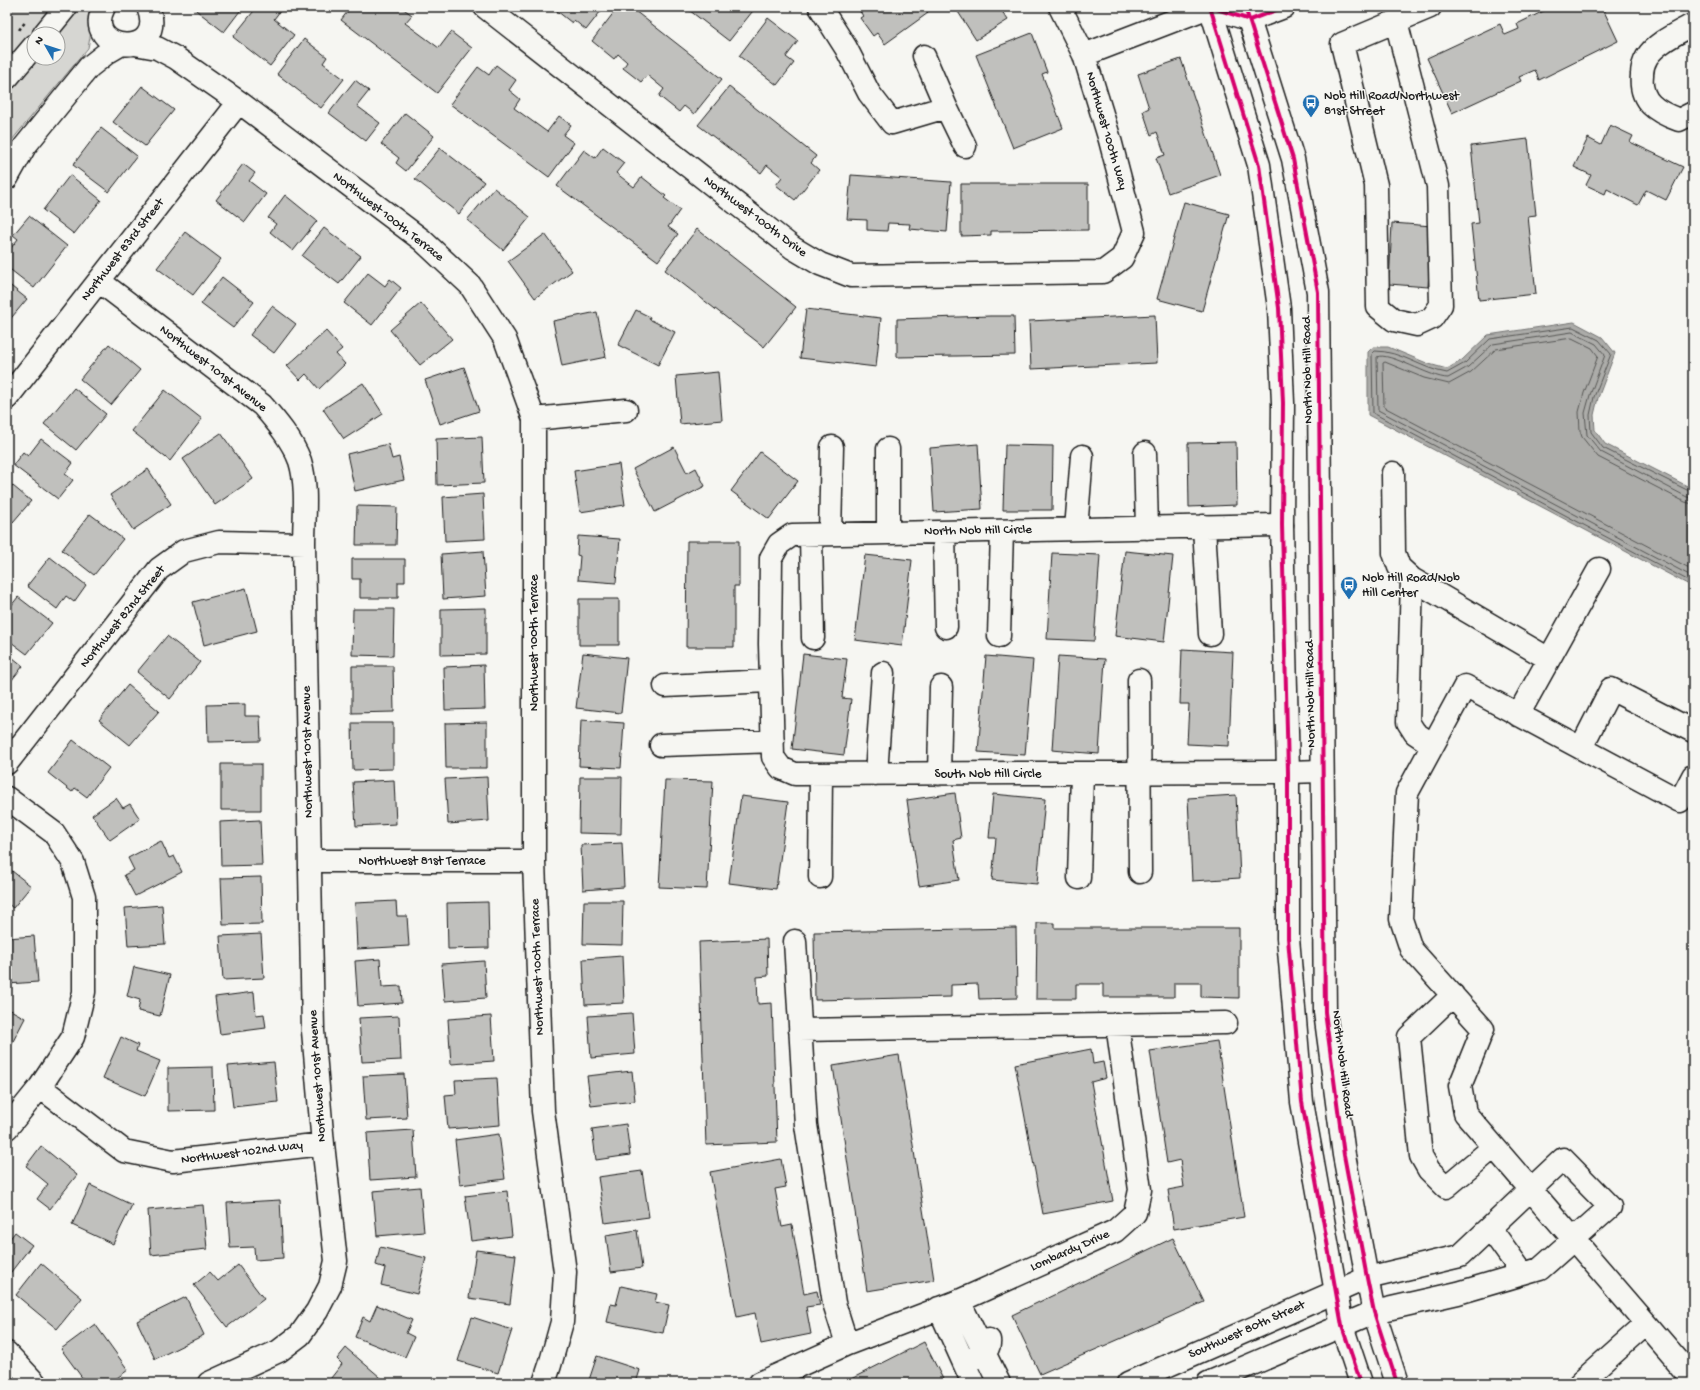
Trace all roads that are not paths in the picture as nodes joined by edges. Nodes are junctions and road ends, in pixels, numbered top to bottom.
1 (66, 7) edge
2 (485, 7) edge
3 (820, 7) edge
4 (1060, 7) edge
5 (1210, 7) edge
6 (1284, 7) edge
7 (1430, 7) edge
8 (102, 13) edge
9 (1248, 14) edge
10 (1396, 21) junction
11 (1691, 22) edge
12 (143, 24) edge
13 (51, 26) edge
14 (25, 41) edge
15 (1084, 55) junction
16 (924, 56) dead end
17 (89, 68) junction
18 (7, 78) edge
19 (239, 102) junction
20 (946, 107) junction
21 (1693, 113) edge
22 (25, 146) junction
23 (965, 146) dead end
24 (7, 160) edge
25 (7, 178) edge
26 (1122, 258) joint
27 (99, 281) junction
28 (7, 398) edge
29 (626, 410) dead end
30 (534, 420) junction
31 (832, 447) dead end
32 (888, 449) dead end
33 (1145, 452) dead end
34 (1082, 456) dead end
35 (1393, 472) dead end
36 (1282, 525) junction
37 (1204, 526) junction
38 (1147, 528) junction
39 (1076, 529) junction
40 (1002, 531) junction
41 (944, 532) junction
42 (888, 533) junction
43 (820, 534) junction
44 (304, 544) junction
45 (1599, 569) dead end
46 (1412, 579) junction
47 (946, 627) dead end
48 (1210, 634) dead end
49 (999, 636) dead end
50 (813, 638) dead end
51 (770, 644) joint
52 (1549, 659) junction
53 (883, 673) dead end
54 (1139, 680) dead end
55 (771, 681) junction
56 (665, 686) dead end
57 (941, 687) dead end
58 (1518, 715) junction
59 (1693, 731) edge
60 (773, 741) junction
61 (661, 745) dead end
62 (1433, 745) junction
63 (1581, 748) junction
64 (7, 763) edge
65 (1322, 771) junction
66 (1288, 772) junction
67 (1082, 773) junction
68 (1139, 773) junction
69 (821, 774) junction
70 (876, 774) junction
71 (939, 774) junction
72 (1693, 776) edge
73 (7, 798) edge
74 (310, 861) junction
75 (534, 861) junction
76 (1140, 872) dead end
77 (820, 878) dead end
78 (1079, 878) dead end
79 (795, 941) dead end
80 (1453, 995) junction
81 (1226, 1023) dead end
82 (1117, 1024) junction
83 (800, 1030) junction
84 (40, 1087) junction
85 (7, 1128) edge
86 (323, 1144) junction
87 (1494, 1147) junction
88 (1530, 1189) junction
89 (1490, 1228) junction
90 (1574, 1240) junction
91 (1523, 1274) junction
92 (1367, 1278) junction
93 (1335, 1292) junction
94 (949, 1304) junction
95 (1374, 1312) junction
96 (1646, 1324) junction
97 (1342, 1326) junction
98 (846, 1344) junction
99 (7, 1353) edge
100 (984, 1353) junction
101 (964, 1362) junction
102 (1693, 1378) edge
103 (35, 1383) edge
104 (209, 1383) edge
105 (544, 1383) edge
106 (760, 1383) edge
107 (973, 1383) edge
108 (999, 1383) edge
109 (1128, 1383) edge
110 (1208, 1383) edge
111 (1361, 1383) edge
112 (1396, 1383) edge
113 (1580, 1383) edge

1 - 13 street
2 - 26 street, Northwest 100th Drive
3 - 20 street
4 - 15 street, Northwest 100th Way
5 - 9 street
5 - 15 street
5 - 36 street, North Nob Hill Road
6 - 9 street
7 - 10 street
8 - 12 street
8 - 17 street
9 - 65 street, North Nob Hill Road
10 - 10 street
11 - 21 street
12 - 17 street
12 - 19 street, Northwest 100th Terrace
14 - 18 street
15 - 26 street, Northwest 100th Way
16 - 20 street
17 - 22 street
19 - 27 street, Northwest 83rd Street
19 - 30 street, Northwest 100th Terrace
20 - 23 street
22 - 24 street
22 - 25 street
27 - 28 street, Northwest 83rd Street
27 - 44 street, Northwest 101st Avenue
29 - 30 street
30 - 75 street, Northwest 100th Terrace
31 - 43 street
32 - 42 street
33 - 38 street
34 - 39 street
35 - 46 street
36 - 37 street, North Nob Hill Circle
36 - 66 street, North Nob Hill Road
37 - 38 street, North Nob Hill Circle
37 - 48 street
38 - 39 street, North Nob Hill Circle
39 - 40 street, North Nob Hill Circle
40 - 41 street, North Nob Hill Circle
40 - 49 street
41 - 42 street, North Nob Hill Circle
41 - 47 street
42 - 43 street, North Nob Hill Circle
43 - 50 street
43 - 51 street, North Nob Hill Circle
44 - 64 street, Northwest 82nd Street
44 - 74 street, Northwest 101st Avenue
45 - 52 street
46 - 52 street
46 - 62 street
51 - 55 street, South Nob Hill Circle
52 - 58 street
53 - 70 street
54 - 68 street
55 - 56 street
55 - 60 street, South Nob Hill Circle
57 - 71 street
58 - 62 street
58 - 63 street
59 - 63 street
60 - 61 street
60 - 69 street, South Nob Hill Circle
62 - 80 street
63 - 72 street
65 - 66 street, South Nob Hill Circle
65 - 92 street, North Nob Hill Road
66 - 68 street, South Nob Hill Circle
66 - 93 street, North Nob Hill Road
67 - 68 street, South Nob Hill Circle
67 - 71 street, South Nob Hill Circle
67 - 78 street
68 - 76 street
69 - 70 street, South Nob Hill Circle
69 - 77 street
70 - 71 street, South Nob Hill Circle
73 - 84 street
74 - 75 street, Northwest 81st Terrace
74 - 86 street, Northwest 101st Avenue
75 - 105 street, Northwest 100th Terrace
79 - 83 street
80 - 87 street
80 - 87 street
81 - 82 street
82 - 83 street
82 - 94 street, Lombardy Drive
83 - 98 street
84 - 85 street
84 - 86 street, Northwest 102nd Way
86 - 104 street, Northwest 101st Avenue
87 - 88 street
88 - 89 street, Southwest 80th Street
88 - 90 street
88 - 90 street, Southwest 80th Street
89 - 91 street
89 - 92 street, Southwest 80th Street
90 - 91 street
90 - 96 street
91 - 95 street
92 - 93 street, Southwest 80th Street
92 - 95 street, North Nob Hill Road
93 - 97 street, North Nob Hill Road
93 - 109 street, Southwest 80th Street
94 - 98 street, Lombardy Drive
94 - 100 street
94 - 101 street
95 - 97 street
95 - 112 street, North Nob Hill Road
96 - 102 street
96 - 113 street
97 - 110 street
97 - 111 street, North Nob Hill Road
98 - 106 street, Lombardy Drive
99 - 103 street
100 - 101 street
100 - 108 street
101 - 107 street

